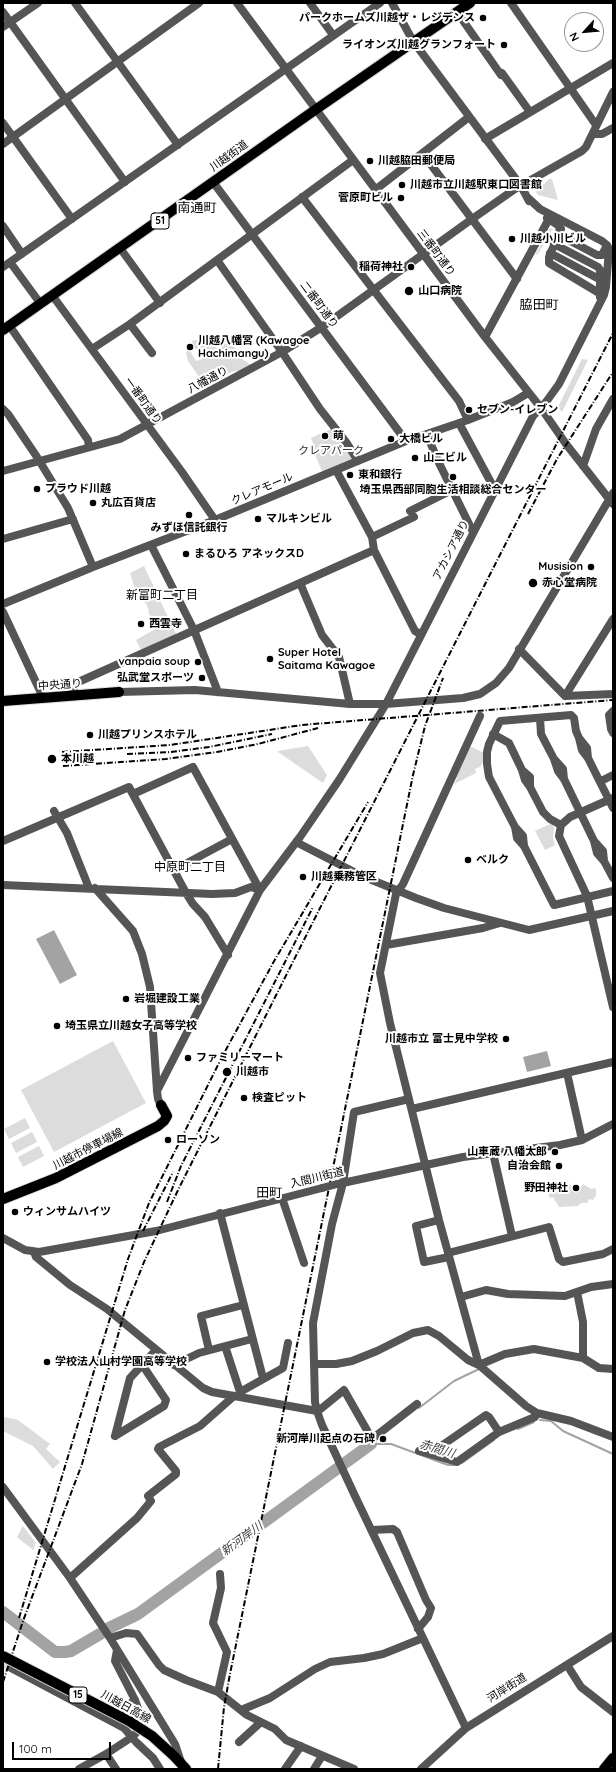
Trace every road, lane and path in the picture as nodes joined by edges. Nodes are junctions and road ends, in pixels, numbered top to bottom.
1 (38, 3) edge
2 (75, 3) edge
3 (199, 3) edge
4 (237, 3) edge
5 (310, 3) edge
6 (380, 3) edge
7 (392, 3) edge
8 (470, 3) edge
9 (511, 3) edge
10 (3, 12) edge
11 (457, 12) junction
12 (10, 22) junction
13 (3, 27) edge
14 (334, 35) junction
15 (413, 41) junction
16 (116, 61) junction
17 (613, 62) edge
18 (285, 69) junction
19 (570, 89) junction
20 (613, 92) edge
21 (66, 100) junction
22 (315, 110) junction
23 (530, 112) junction
24 (469, 117) junction
25 (3, 123) edge
26 (596, 125) junction
27 (613, 128) edge
28 (593, 134) junction
29 (13, 137) junction
30 (486, 139) junction
31 (3, 144) edge
32 (178, 145) junction
33 (423, 154) junction
34 (353, 160) junction
35 (125, 182) junction
36 (213, 182) junction
37 (521, 186) junction
38 (375, 190) junction
39 (302, 197) junction
40 (550, 217) junction
41 (72, 219) junction
42 (472, 219) junction
43 (3, 226) edge
44 (574, 226) junction
45 (252, 234) junction
46 (559, 234) junction
47 (554, 244) junction
48 (607, 245) junction
49 (120, 248) junction
50 (550, 253) junction
51 (22, 254) junction
52 (423, 254) junction
53 (217, 260) junction
54 (7, 265) edge
55 (517, 278) junction
56 (600, 279) junction
57 (373, 290) junction
58 (52, 295) junction
59 (600, 296) junction
60 (40, 303) junction
61 (160, 303) junction
62 (130, 324) junction
63 (322, 327) junction
64 (6, 328) edge
65 (485, 337) junction
66 (92, 349) junction
67 (282, 352) junction
68 (152, 353) dead end
69 (528, 393) junction
70 (613, 399) edge
71 (541, 408) junction
72 (610, 408) edge
73 (3, 409) edge
74 (468, 420) junction
75 (459, 423) junction
76 (147, 425) junction
77 (428, 435) junction
78 (406, 441) junction
79 (89, 447) junction
80 (39, 460) junction
81 (358, 461) junction
82 (583, 466) junction
83 (336, 470) junction
84 (3, 471) edge
85 (452, 490) junction
86 (495, 490) junction
87 (612, 499) edge
88 (73, 519) junction
89 (215, 520) junction
90 (473, 532) junction
91 (372, 537) junction
92 (3, 539) edge
93 (152, 545) junction
94 (374, 550) junction
95 (93, 568) junction
96 (300, 582) junction
97 (3, 604) edge
98 (3, 612) edge
99 (613, 619) edge
100 (194, 630) junction
101 (420, 634) junction
102 (519, 649) junction
103 (120, 692) joint
104 (218, 692) junction
105 (613, 694) edge
106 (70, 696) junction
107 (565, 696) junction
108 (42, 698) junction
109 (3, 702) edge
110 (350, 704) junction
111 (386, 704) junction
112 (613, 711) edge
113 (480, 716) dead end
114 (540, 718) junction
115 (613, 733) edge
116 (493, 734) junction
117 (613, 775) edge
118 (601, 782) junction
119 (133, 794) junction
120 (611, 799) edge
121 (613, 808) edge
122 (580, 812) junction
123 (56, 814) junction
124 (561, 825) junction
125 (232, 839) junction
126 (3, 841) edge
127 (296, 842) junction
128 (174, 870) junction
129 (613, 878) edge
130 (3, 884) edge
131 (92, 888) junction
132 (260, 890) junction
133 (398, 890) junction
134 (613, 891) edge
135 (186, 893) junction
136 (587, 896) junction
137 (613, 911) edge
138 (591, 916) junction
139 (500, 924) junction
140 (386, 944) junction
141 (228, 955) junction
142 (610, 984) edge
143 (613, 1007) edge
144 (613, 1062) edge
145 (567, 1073) junction
146 (157, 1091) junction
147 (409, 1098) junction
148 (161, 1106) joint
149 (412, 1109) junction
150 (613, 1124) edge
151 (582, 1140) junction
152 (493, 1153) junction
153 (426, 1164) junction
154 (340, 1183) junction
155 (282, 1198) junction
156 (3, 1199) edge
157 (220, 1213) junction
158 (439, 1220) junction
159 (512, 1236) junction
160 (3, 1238) edge
161 (613, 1249) edge
162 (34, 1252) junction
163 (449, 1255) junction
164 (304, 1263) dead end
165 (613, 1284) edge
166 (577, 1292) junction
167 (460, 1297) junction
168 (243, 1305) junction
169 (252, 1339) junction
170 (288, 1343) dead end
171 (225, 1346) junction
172 (156, 1350) junction
173 (209, 1350) junction
174 (583, 1358) junction
175 (314, 1364) junction
176 (174, 1365) junction
177 (143, 1366) junction
178 (481, 1368) junction
179 (613, 1369) edge
180 (263, 1378) junction
181 (238, 1395) junction
182 (417, 1404) dead end
183 (317, 1411) junction
184 (537, 1413) junction
185 (499, 1432) junction
186 (613, 1437) edge
187 (419, 1451) dead end
188 (431, 1453) junction
189 (3, 1487) edge
190 (372, 1530) junction
191 (220, 1574) dead end
192 (70, 1578) junction
193 (418, 1629) junction
194 (613, 1636) edge
195 (110, 1638) junction
196 (422, 1638) junction
197 (117, 1650) junction
198 (3, 1656) edge
199 (567, 1665) junction
200 (11, 1668) tunnel mouth
201 (218, 1692) junction
202 (135, 1700) junction
203 (241, 1710) junction
204 (613, 1712) edge
205 (109, 1719) junction
206 (261, 1722) junction
207 (466, 1728) junction
208 (132, 1737) junction
209 (239, 1742) dead end
210 (301, 1746) junction
211 (106, 1754) junction
212 (322, 1756) junction
213 (613, 1758) edge
214 (183, 1766) edge
215 (79, 1769) edge
216 (116, 1769) edge
217 (160, 1769) edge
218 (285, 1769) edge
219 (314, 1769) edge
220 (354, 1769) edge
221 (421, 1769) edge
222 (604, 1769) edge

1 - 12 street
2 - 16 street
3 - 16 street
4 - 18 street, 三番町通り
5 - 14 street
6 - 14 street
7 - 15 street
8 - 11 main road, 川越街道 / 51
9 - 19 street
10 - 12 street
11 - 15 main road, 川越街道 / 51
11 - 23 street
12 - 13 street
12 - 21 street
14 - 18 street
15 - 22 main road, 川越街道 / 51
15 - 24 street
16 - 21 street
16 - 32 street
17 - 19 street
18 - 22 street, 三番町通り
18 - 32 street
19 - 23 street
19 - 26 street
20 - 26 street, 八幡通り
21 - 29 street
21 - 35 street
22 - 34 street, 三番町通り
22 - 36 main road, 川越街道 / 51
23 - 30 street
24 - 30 street
24 - 33 street
25 - 29 street
26 - 28 street, 八幡通り
27 - 28 street
28 - 37 street, 八幡通り
29 - 31 street
29 - 41 street
30 - 37 street
32 - 35 street
33 - 38 street
33 - 42 street
34 - 38 street, 三番町通り
34 - 39 street
35 - 41 street
36 - 45 street, 二番町通り
36 - 49 main road, 川越街道 / 51
37 - 40 street
37 - 42 street, 八幡通り
38 - 52 street, 三番町通り
39 - 45 street
39 - 57 street
40 - 44 street
40 - 46 street
40 - 55 street
41 - 51 street
42 - 52 street, 八幡通り
42 - 55 street
43 - 51 street
44 - 46 street
44 - 48 street
45 - 53 street
45 - 63 street, 二番町通り
46 - 47 street
46 - 48 street
47 - 50 street
47 - 56 street
48 - 59 street, アカシア通り
49 - 58 main road, 川越街道 / 51
49 - 61 street
50 - 56 street
50 - 59 street
51 - 54 street
52 - 57 street, 八幡通り
52 - 65 street, 三番町通り
53 - 61 street
53 - 67 street
54 - 60 street
55 - 65 street
56 - 59 street
57 - 63 street, 八幡通り
57 - 74 street
58 - 60 main road, 川越街道 / 51
58 - 66 street, 一番町通り
59 - 71 street, アカシア通り
60 - 64 main road, 川越街道 / 51
61 - 62 street
62 - 66 street
62 - 68 street
63 - 67 street, 八幡通り
63 - 78 street, 二番町通り
64 - 79 street
65 - 69 street, 三番町通り
66 - 76 street, 一番町通り
67 - 76 street, 八幡通り
67 - 81 street
69 - 71 street, 三番町通り
69 - 74 street, クレアモール
70 - 72 street
71 - 82 street, 三番町通り
71 - 86 street, アカシア通り
72 - 82 street
73 - 80 street
74 - 75 street, クレアモール
75 - 77 street, クレアモール
75 - 86 street
76 - 79 street, 八幡通り
76 - 89 street, 一番町通り
77 - 78 street, クレアモール
77 - 85 street
78 - 81 street, クレアモール
79 - 80 street, 八幡通り
80 - 84 street, 八幡通り
80 - 88 street
81 - 83 street, クレアモール
82 - 87 street, 三番町通り
83 - 89 street, クレアモール
83 - 91 street
85 - 90 street
85 - 91 street
86 - 90 street, アカシア通り
87 - 102 street
88 - 92 street
88 - 95 street
89 - 93 street, クレアモール
90 - 101 street, アカシア通り
91 - 94 street
93 - 95 street, クレアモール
93 - 100 street
94 - 96 street
94 - 101 street
95 - 97 street, クレアモール
96 - 100 street
96 - 110 street
98 - 108 street
99 - 107 street
100 - 104 street
100 - 106 street
101 - 111 street, アカシア通り
102 - 107 street
102 - 111 street
103 - 104 street
103 - 106 main road, 中央通り
104 - 110 street
105 - 107 street
106 - 108 main road, 中央通り
108 - 109 main road, 中央通り
110 - 111 street
111 - 127 street, アカシア通り
112 - 115 street
113 - 133 street
114 - 116 street
114 - 118 street
114 - 122 street
116 - 124 street
116 - 136 street
117 - 118 street
118 - 120 street
119 - 123 street
119 - 125 street
119 - 128 street
120 - 121 street
120 - 122 street
122 - 124 street
122 - 129 street
123 - 126 street
123 - 131 street
124 - 136 street
125 - 128 street
125 - 132 street
127 - 132 street, アカシア通り
127 - 133 street
128 - 135 street
130 - 131 street
131 - 135 street
131 - 146 street
132 - 135 street
132 - 141 street, アカシア通り
133 - 139 street
133 - 140 street
134 - 136 street
135 - 141 street
136 - 138 street
137 - 138 street
138 - 139 street
138 - 142 street
139 - 140 street
140 - 147 street
141 - 146 street, アカシア通り
142 - 143 street
144 - 145 street
145 - 149 street
145 - 151 street
146 - 148 street
147 - 149 street
147 - 154 street
148 - 156 main road, 川越市停車場線
149 - 153 street
150 - 151 street, 入間川街道
151 - 152 street, 入間川街道
152 - 153 street, 入間川街道
152 - 159 street
153 - 154 street, 入間川街道
153 - 158 street
154 - 155 street, 入間川街道, bridge
154 - 175 street
155 - 157 street, 入間川街道
155 - 164 street
157 - 162 street, 入間川街道
157 - 168 street
158 - 163 street
158 - 163 street
159 - 161 street
159 - 163 street
160 - 162 street
162 - 172 street
163 - 167 street
165 - 166 street
166 - 167 street
166 - 174 street
167 - 178 street
168 - 169 street
168 - 173 street
169 - 171 street
169 - 180 street
170 - 180 street
171 - 173 street
171 - 181 street
172 - 176 street
172 - 177 street
173 - 176 street
174 - 178 street
174 - 179 street
175 - 178 street
175 - 183 street
176 - 181 street
177 - 177 street
178 - 184 street
180 - 181 street
181 - 183 street
181 - 192 street
182 - 183 street
183 - 190 street
184 - 185 street
184 - 186 street
185 - 188 street
185 - 188 street
187 - 188 street
189 - 192 street
190 - 193 street
190 - 193 street
191 - 201 street
192 - 195 street
193 - 196 street
194 - 199 street, 河岸街道
195 - 197 street
195 - 201 street
196 - 203 street
196 - 207 street
197 - 202 street
197 - 214 street
198 - 214 main road, 川越日高線 / 15, bridge
199 - 204 street
199 - 207 street, 河岸街道
200 - 205 street
201 - 203 street
202 - 205 street
202 - 208 street
203 - 206 street
205 - 208 street
206 - 209 street
206 - 210 street
207 - 221 street, 河岸街道
208 - 211 street
208 - 217 street
210 - 212 street
210 - 218 street
211 - 215 street
211 - 216 street
212 - 219 street
212 - 220 street
213 - 222 main road

